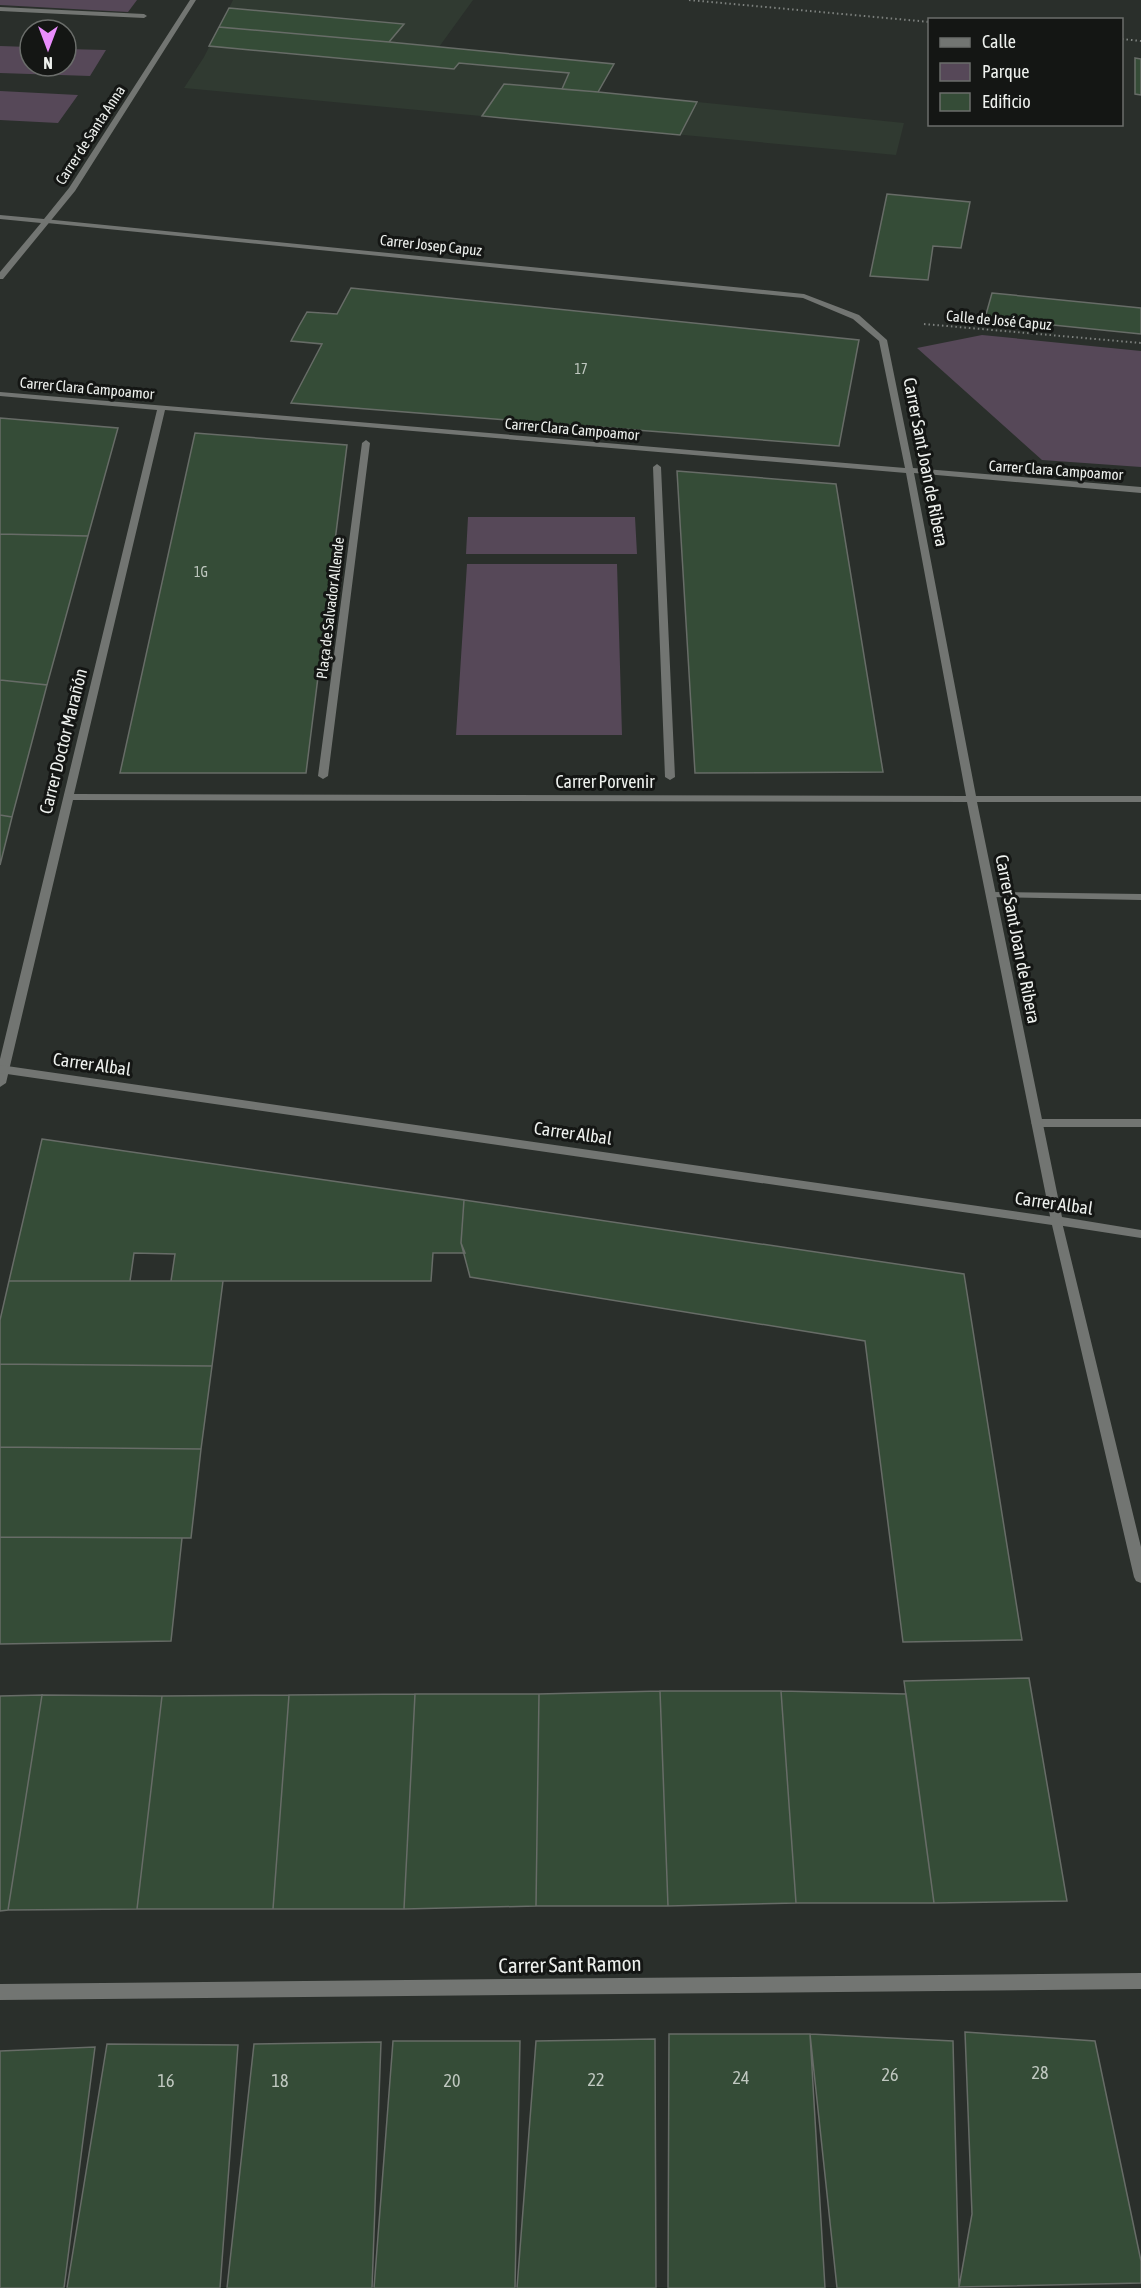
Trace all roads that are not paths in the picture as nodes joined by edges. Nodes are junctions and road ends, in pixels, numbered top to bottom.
1 (193, 0) edge
2 (0, 9) edge
3 (144, 16) dead end
4 (0, 218) edge
5 (47, 221) junction
6 (0, 278) edge
7 (856, 317) joint
8 (0, 394) edge
9 (162, 407) junction
10 (366, 443) dead end
11 (657, 467) dead end
12 (910, 471) junction
13 (1141, 490) edge
14 (323, 776) dead end
15 (670, 777) dead end
16 (68, 797) junction
17 (972, 799) junction
18 (1141, 799) edge
19 (991, 895) junction
20 (1141, 897) edge
21 (2, 1069) edge
22 (0, 1083) edge
23 (1037, 1123) junction
24 (1141, 1123) edge
25 (1057, 1221) junction
26 (1141, 1234) edge
27 (1141, 1577) edge
28 (1141, 1981) edge
29 (0, 1992) edge

1 - 5 street, Carrer de Santa Anna
2 - 3 street
4 - 5 street, Carrer Josep Capuz
5 - 6 street, Carrer de Santa Anna
5 - 7 street, Carrer Josep Capuz
7 - 12 street, Carrer Sant Joan de Ribera
8 - 9 street, Carrer Clara Campoamor
9 - 12 street, Carrer Clara Campoamor
9 - 16 street, Carrer Doctor Marañón
10 - 14 street, Plaça de Salvador Allende
11 - 15 street
12 - 13 street, Carrer Clara Campoamor
12 - 17 street, Carrer Sant Joan de Ribera
16 - 17 street, Carrer Porvenir
16 - 21 street, Carrer Doctor Marañón
17 - 18 street, Carrer Porvenir
17 - 19 street, Carrer Sant Joan de Ribera
19 - 20 street
19 - 23 street, Carrer Sant Joan de Ribera
21 - 22 street, Carrer Doctor Marañón
21 - 25 street, Carrer Albal
23 - 24 street
23 - 25 street, Carrer Sant Joan de Ribera
25 - 26 street, Carrer Albal
25 - 27 street, Carrer Sant Joan de Ribera
28 - 29 street, Carrer Sant Ramon

